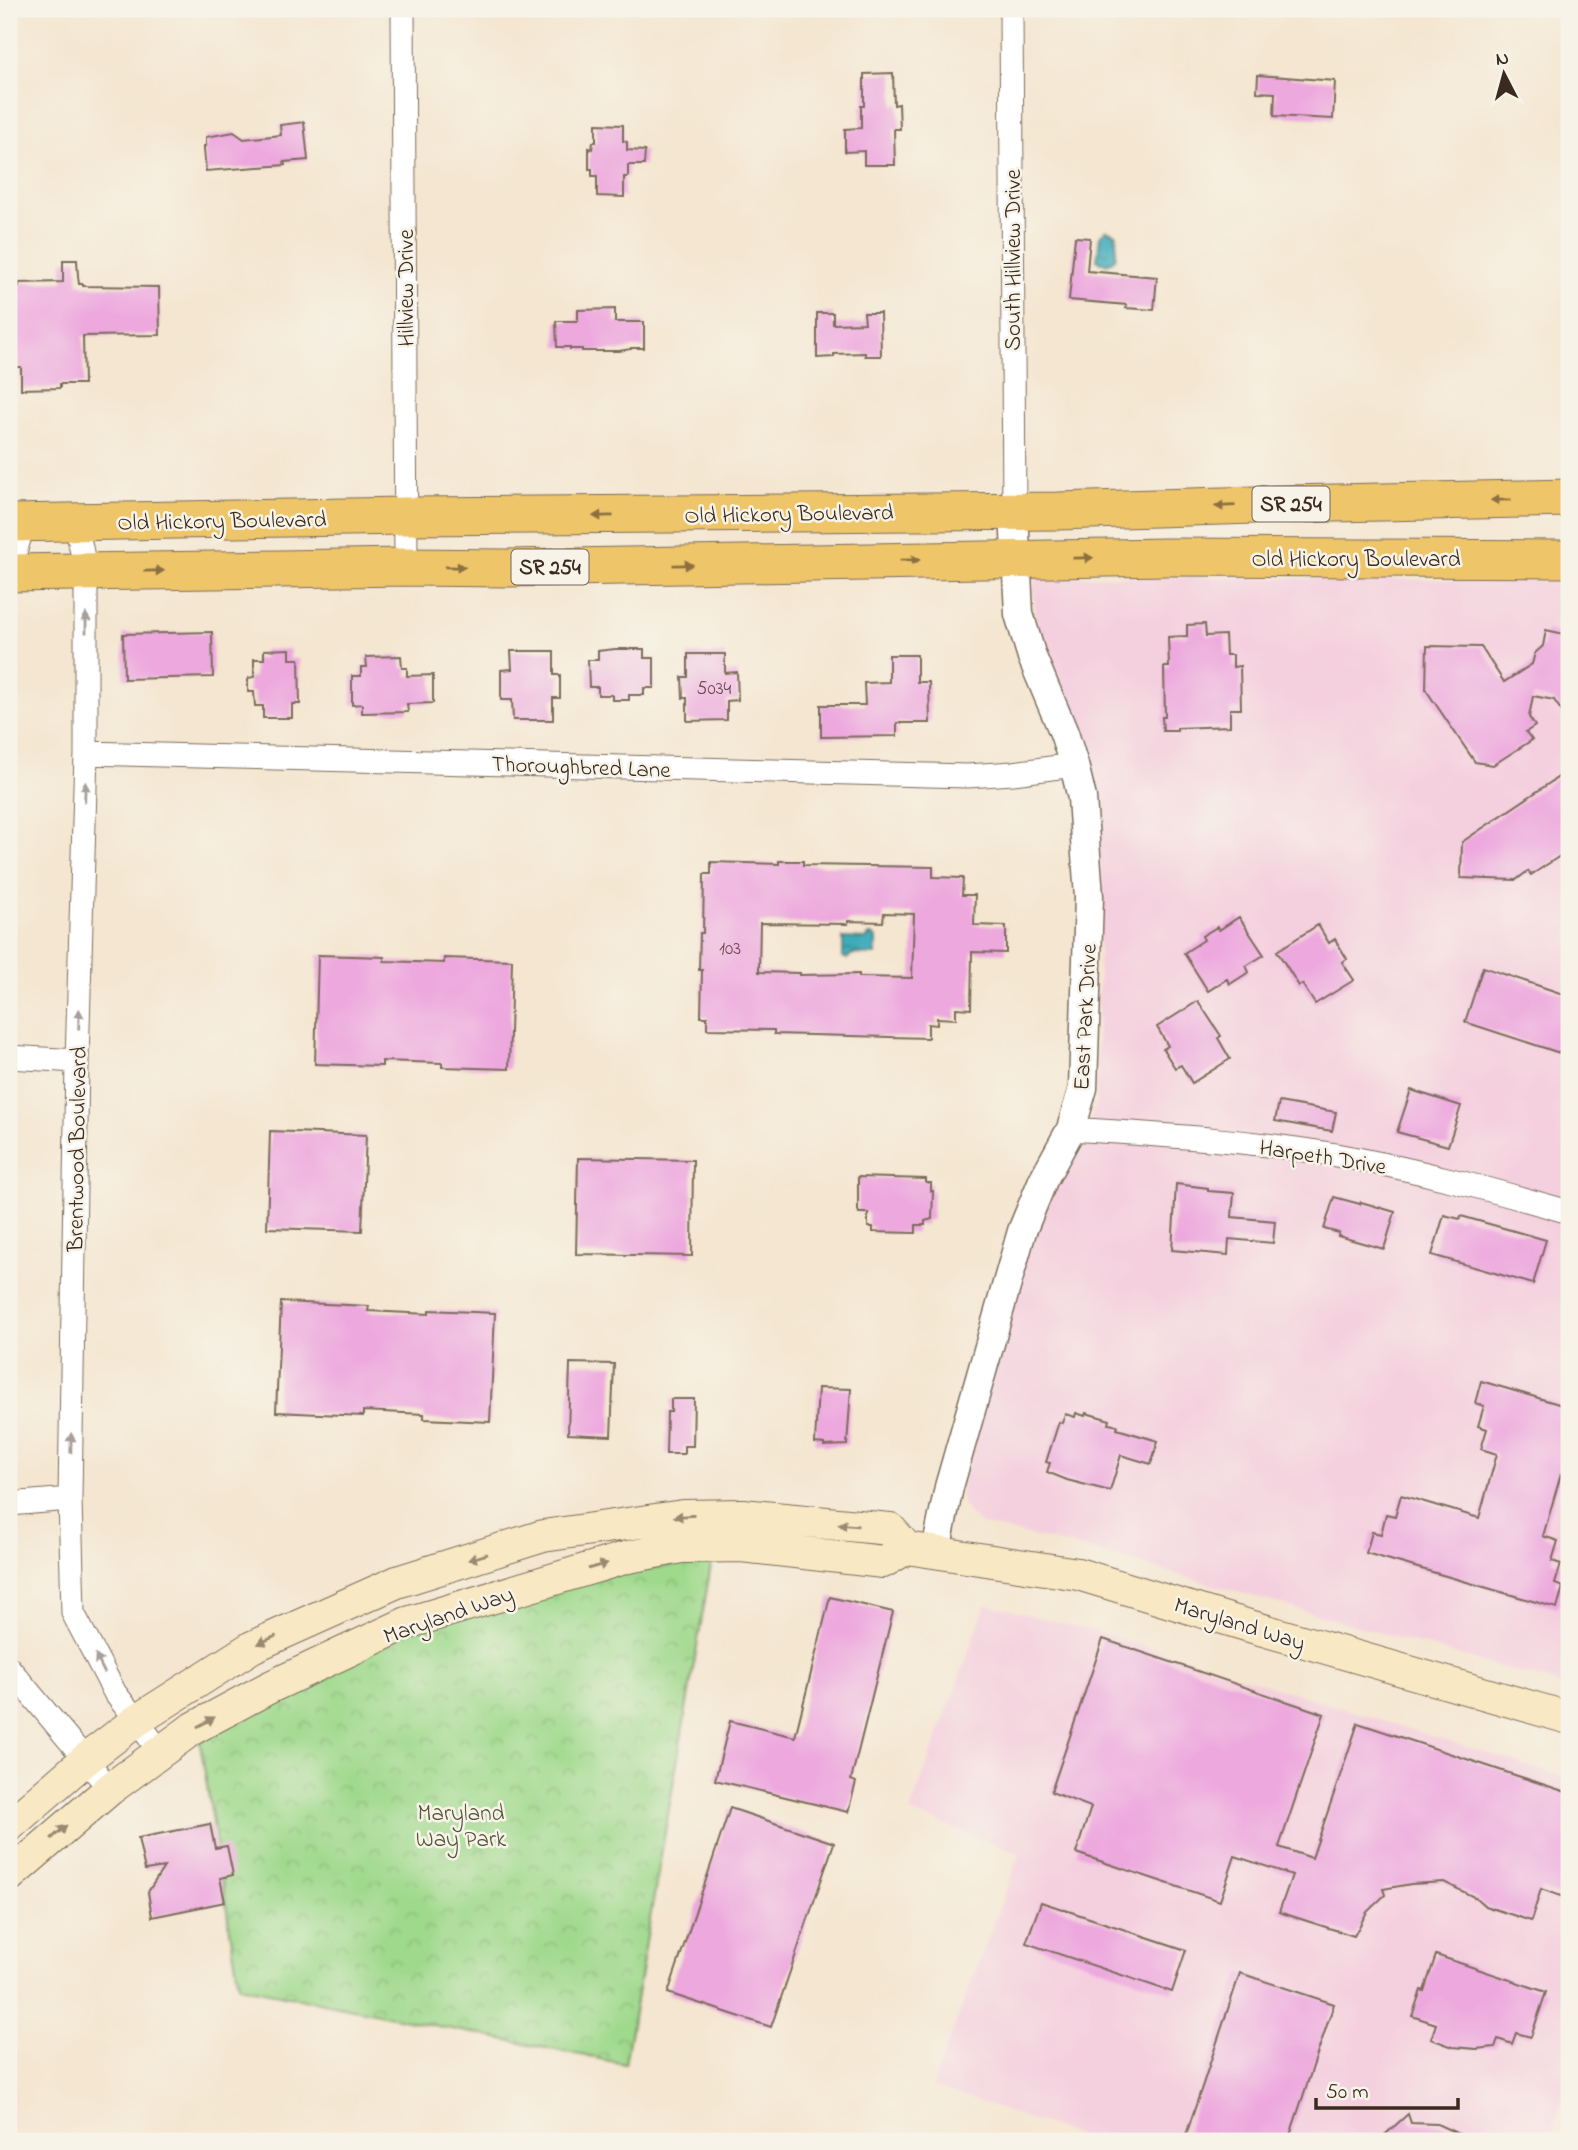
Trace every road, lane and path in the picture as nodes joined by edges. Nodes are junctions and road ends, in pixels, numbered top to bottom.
1 (403, 9) edge
2 (1011, 9) edge
3 (1569, 498) edge
4 (1014, 512) junction
5 (406, 516) junction
6 (17, 523) edge
7 (76, 523) junction
8 (1015, 559) junction
9 (1569, 559) edge
10 (406, 567) junction
11 (86, 572) junction
12 (9, 573) edge
13 (86, 753) junction
14 (1074, 765) junction
15 (9, 1057) edge
16 (77, 1060) junction
17 (1071, 1129) junction
18 (1569, 1212) edge
19 (70, 1499) junction
20 (9, 1504) edge
21 (543, 1536) junction
22 (922, 1550) junction
23 (556, 1578) junction
24 (9, 1668) edge
25 (1569, 1718) edge
26 (136, 1721) junction
27 (160, 1751) junction
28 (85, 1760) junction
29 (110, 1789) junction
30 (9, 1826) edge
31 (9, 1876) edge

1 - 5 street, Hillview Drive
2 - 4 street, South Hillview Drive
3 -> 4 main road, Old Hickory Boulevard / SR 254
4 -> 5 main road, Old Hickory Boulevard / SR 254
4 - 8 street, East Park Drive
5 - 7 main road, Old Hickory Boulevard / SR 254
5 - 10 street, Hillview Drive
6 - 7 main road, Old Hickory Boulevard / SR 254
6 - 12 street
7 - 11 street, Brentwood Boulevard
8 -> 9 main road, Old Hickory Boulevard / SR 254
10 -> 8 main road, Old Hickory Boulevard / SR 254
8 - 14 street, East Park Drive
11 -> 10 main road, Old Hickory Boulevard / SR 254
11 - 12 main road, Old Hickory Boulevard / SR 254
13 -> 11 street, Brentwood Boulevard
13 - 14 street, Thoroughbred Lane
16 -> 13 street, Brentwood Boulevard
14 - 17 street, East Park Drive
15 - 16 street
19 -> 16 street, Brentwood Boulevard
17 - 18 street, Harpeth Drive
17 - 22 street, East Park Drive
19 - 20 street
26 -> 19 street, Brentwood Boulevard
22 -> 21 main road, Maryland Way
21 - 23 main road
21 -> 26 main road, Maryland Way
23 -> 22 main road, Maryland Way
22 - 25 main road, Maryland Way
27 -> 23 main road, Maryland Way
24 - 28 street
26 - 27 street, Brentwood Boulevard
26 - 28 main road, Maryland Way
27 - 29 main road, Maryland Way
28 - 29 street
28 - 30 main road, Maryland Way
31 -> 29 main road, Maryland Way

